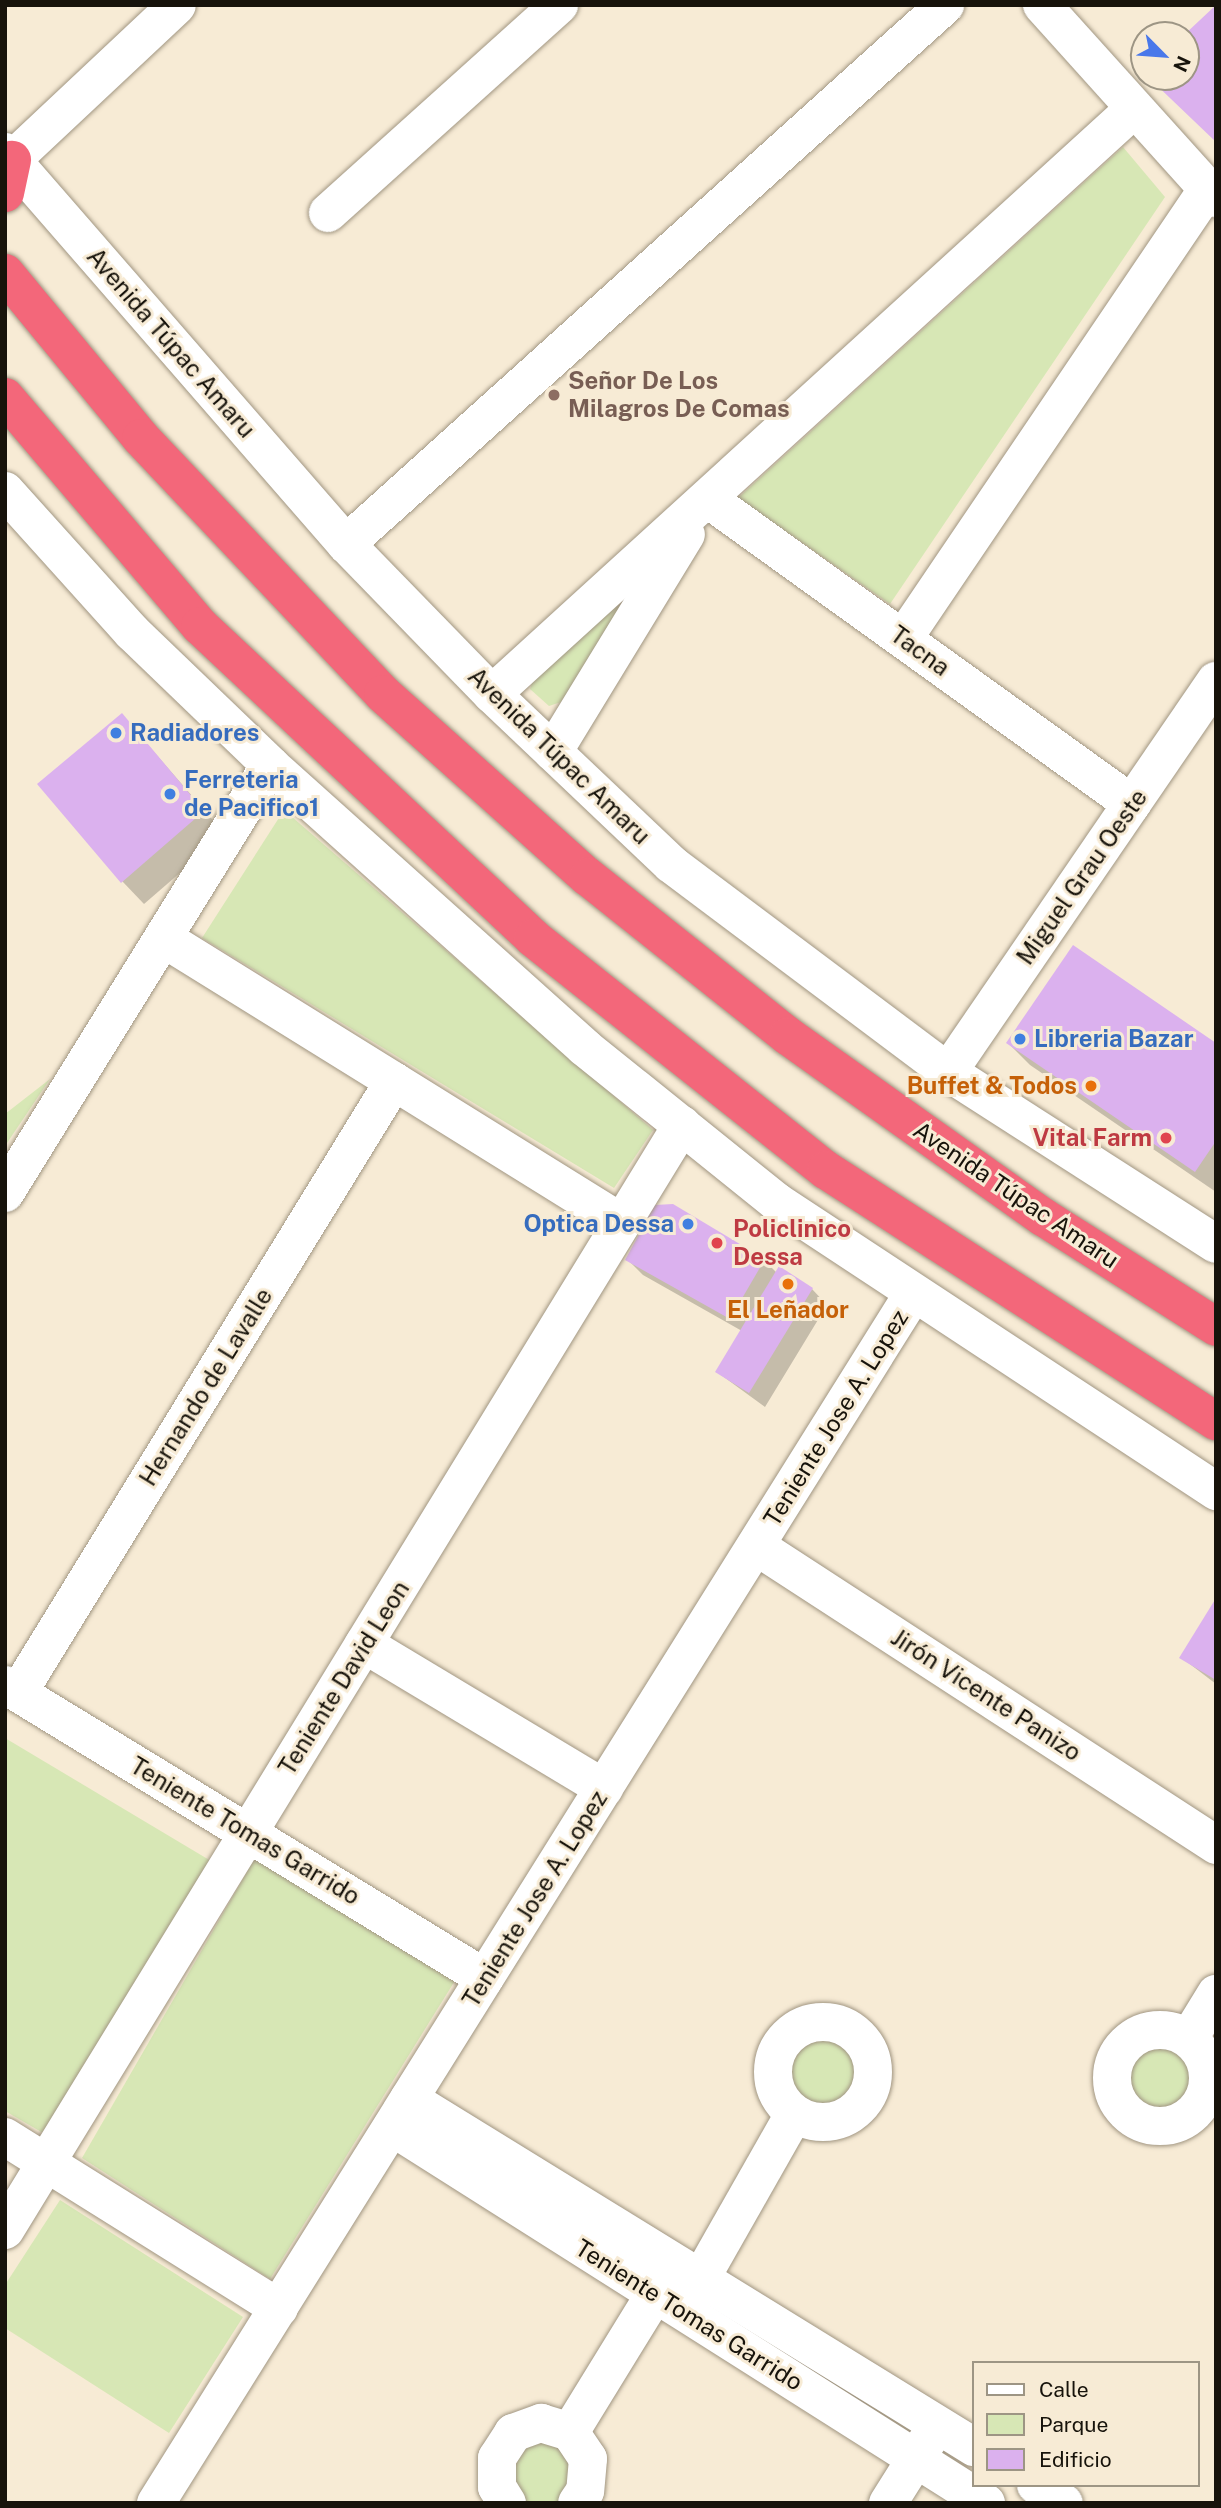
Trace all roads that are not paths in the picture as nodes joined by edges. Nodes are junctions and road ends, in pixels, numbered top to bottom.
1 (559, 5) edge
2 (945, 5) edge
3 (1042, 5) edge
4 (152, 14) edge
5 (1133, 110) junction
6 (7, 168) edge
7 (1211, 194) edge
8 (328, 213) dead end
9 (5, 273) edge
10 (5, 397) edge
11 (5, 491) edge
12 (708, 499) junction
13 (346, 544) junction
14 (903, 639) junction
15 (1216, 681) edge
16 (492, 694) junction
17 (553, 752) junction
18 (270, 765) junction
19 (1132, 804) junction
20 (163, 938) junction
21 (947, 1072) junction
22 (394, 1081) junction
23 (682, 1125) junction
24 (5, 1193) edge
25 (622, 1223) junction
26 (1216, 1244) edge
27 (913, 1294) junction
28 (1216, 1327) edge
29 (1216, 1421) edge
30 (1216, 1491) edge
31 (756, 1546) junction
32 (365, 1644) junction
33 (12, 1689) edge
34 (604, 1788) junction
35 (248, 1833) junction
36 (1216, 1844) edge
37 (485, 1978) junction
38 (1216, 1994) edge
39 (1189, 2038) dead end
40 (400, 2113) junction
41 (794, 2114) dead end
42 (5, 2137) edge
43 (47, 2162) junction
44 (5, 2230) edge
45 (701, 2278) junction
46 (655, 2294) junction
47 (279, 2308) junction
48 (937, 2424) junction
49 (570, 2432) junction
50 (972, 2446) edge
51 (916, 2459) junction
52 (1039, 2487) edge
53 (156, 2503) edge
54 (508, 2503) edge
55 (577, 2503) edge
56 (888, 2503) edge
57 (986, 2503) edge
58 (1064, 2503) edge

1 - 8 street
2 - 13 street
3 - 5 street
4 - 6 street
5 - 7 street
5 - 12 street
6 - 13 street, Avenida Túpac Amaru
7 - 14 street
9 - 28 highway, Avenida Túpac Amaru
10 - 29 highway
11 - 18 street
12 - 14 street, Tacna
12 - 16 street
12 - 17 street
13 - 16 street, Avenida Túpac Amaru
14 - 19 street, Tacna
15 - 19 street, Miguel Grau Oeste
16 - 17 street, Avenida Túpac Amaru
17 - 21 street, Avenida Túpac Amaru
18 - 20 street
18 - 23 street
19 - 21 street, Miguel Grau Oeste
20 - 22 street
20 - 24 street
21 - 26 street, Avenida Túpac Amaru
22 - 25 street
22 - 33 street, Hernando de Lavalle
23 - 25 street, Teniente David Leon
23 - 27 street
25 - 32 street, Teniente David Leon
27 - 30 street
27 - 31 street, Teniente Jose A. Lopez
31 - 34 street, Teniente Jose A. Lopez
31 - 36 street, Jirón Vicente Panizo
32 - 34 street
32 - 35 street, Teniente David Leon
33 - 35 street, Teniente Tomas Garrido
34 - 37 street, Teniente Jose A. Lopez
35 - 37 street, Teniente Tomas Garrido
35 - 43 street, Teniente David Leon
37 - 40 street, Teniente Jose A. Lopez
38 - 39 street
40 - 45 street, Teniente Tomas Garrido
40 - 46 street, Teniente Tomas Garrido
40 - 47 street, Teniente Jose A. Lopez
41 - 45 street
42 - 43 street
43 - 44 street, Teniente David Leon
43 - 47 street
45 - 48 street, Teniente Tomas Garrido
46 - 49 street
46 - 51 street, Teniente Tomas Garrido
47 - 53 street, Teniente Jose A. Lopez
48 - 50 street, Teniente Tomas Garrido
48 - 51 street
49 - 54 street
49 - 55 street
51 - 56 street
51 - 57 street, Teniente Tomas Garrido
52 - 58 street

